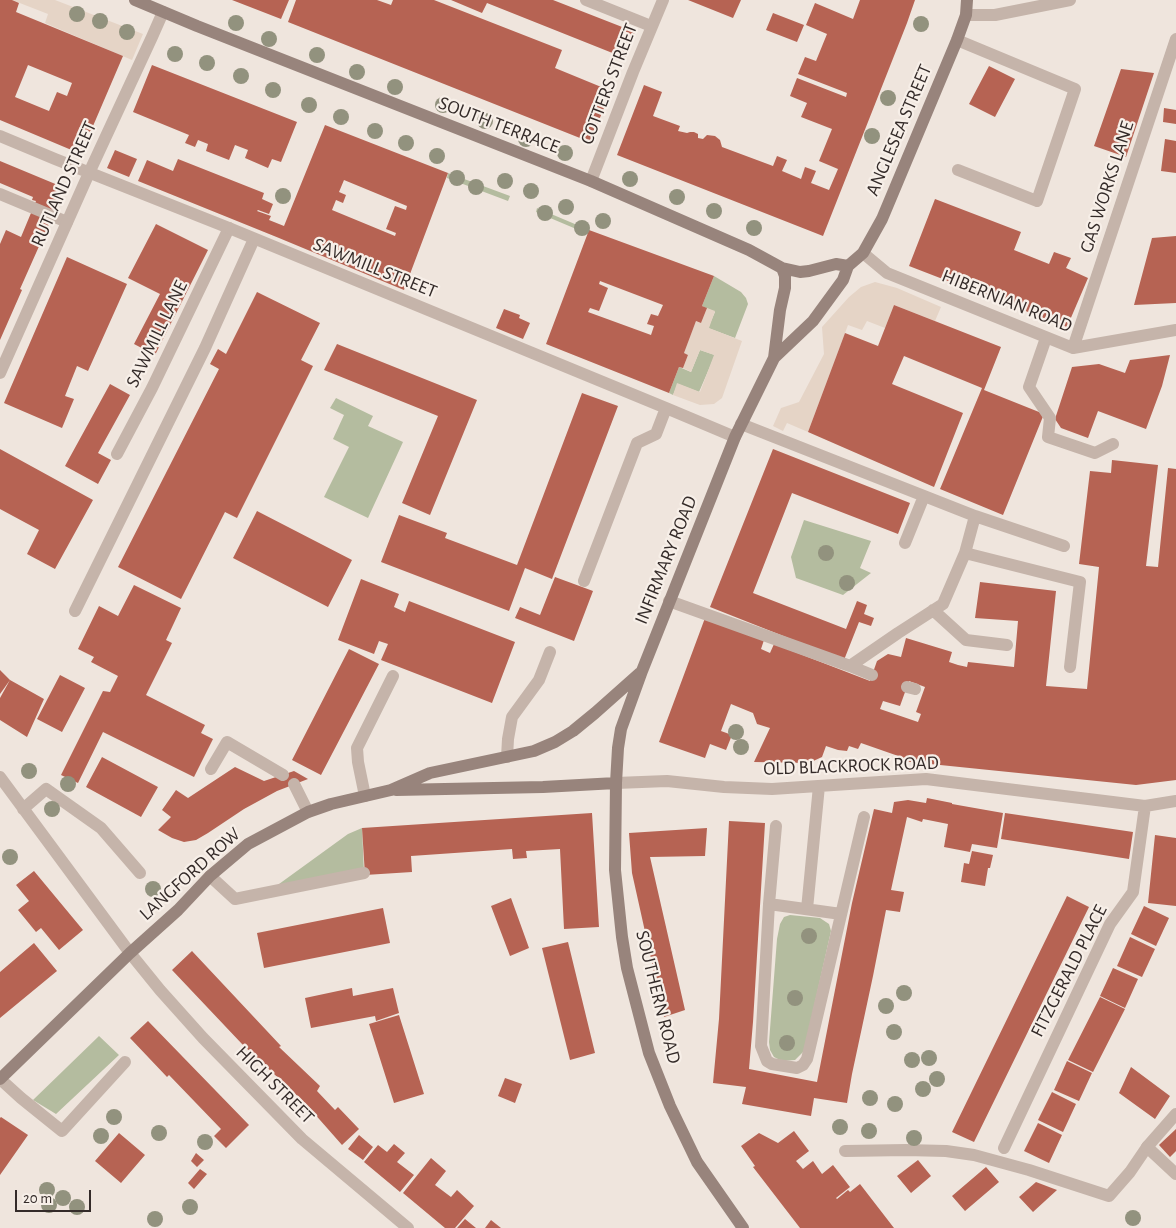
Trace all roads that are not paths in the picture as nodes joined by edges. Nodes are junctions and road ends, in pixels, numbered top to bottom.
1 (135, 0) edge
2 (586, 0) edge
3 (663, 0) edge
4 (967, 0) edge
5 (1070, 0) edge
6 (163, 12) junction
7 (966, 15) junction
8 (651, 26) junction
9 (1176, 39) edge
10 (957, 40) junction
11 (0, 136) edge
12 (958, 170) dead end
13 (89, 173) junction
14 (591, 181) junction
15 (0, 194) edge
16 (67, 222) junction
17 (229, 228) junction
18 (254, 239) junction
19 (863, 253) junction
20 (848, 266) junction
21 (782, 268) junction
22 (1176, 330) edge
23 (1046, 338) junction
24 (1073, 348) junction
25 (774, 358) junction
26 (0, 373) edge
27 (666, 408) junction
28 (741, 424) junction
29 (735, 437) junction
30 (1113, 444) dead end
31 (117, 454) dead end
32 (924, 496) junction
33 (975, 516) junction
34 (906, 543) dead end
35 (1064, 546) dead end
36 (965, 553) junction
37 (584, 581) dead end
38 (669, 601) junction
39 (933, 610) junction
40 (75, 611) dead end
41 (1007, 645) dead end
42 (550, 652) dead end
43 (850, 666) junction
44 (1070, 667) dead end
45 (642, 671) junction
46 (872, 674) dead end
47 (393, 676) dead end
48 (507, 757) junction
49 (211, 769) dead end
50 (283, 775) dead end
51 (0, 777) edge
52 (616, 783) junction
53 (294, 784) dead end
54 (819, 786) junction
55 (391, 790) junction
56 (365, 796) junction
57 (1176, 801) edge
58 (1146, 806) junction
59 (23, 809) junction
60 (308, 812) junction
61 (864, 817) dead end
62 (776, 826) dead end
63 (140, 873) dead end
64 (364, 873) dead end
65 (210, 876) junction
66 (770, 904) junction
67 (807, 909) junction
68 (842, 914) junction
69 (130, 953) junction
70 (125, 1062) dead end
71 (0, 1079) edge
72 (1176, 1114) edge
73 (1147, 1147) junction
74 (1004, 1148) dead end
75 (845, 1151) dead end
76 (1176, 1174) edge
77 (408, 1228) edge
78 (743, 1228) edge

1 - 6 main road, SOUTH TERRACE
2 - 8 street
3 - 8 street, COTTERS STREET
4 - 7 main road, ANGLESEA STREET
5 - 7 street
6 - 13 street, RUTLAND STREET
6 - 14 main road, SOUTH TERRACE
7 - 10 main road, ANGLESEA STREET
8 - 14 street, COTTERS STREET
9 - 24 street, GAS WORKS LANE
10 - 12 street
10 - 19 main road, ANGLESEA STREET
11 - 13 street, SAWMILL STREET
13 - 16 street, RUTLAND STREET
13 - 17 street, SAWMILL STREET
14 - 21 main road, SOUTH TERRACE
15 - 16 street
16 - 26 street, RUTLAND STREET
17 - 18 street, SAWMILL STREET
17 - 31 street, SAWMILL LANE
18 - 27 street, SAWMILL STREET
18 - 40 street
19 - 20 main road, ANGLESEA STREET
19 - 23 street, HIBERNIAN ROAD
20 - 21 main road, SOUTH TERRACE
20 - 25 main road, INFIRMARY ROAD
21 - 25 main road, INFIRMARY ROAD
22 - 24 street, HIBERNIAN ROAD
23 - 24 street, HIBERNIAN ROAD
23 - 30 street
25 - 28 main road, INFIRMARY ROAD
27 - 29 street, SAWMILL STREET
27 - 37 street
28 - 29 main road, INFIRMARY ROAD
28 - 32 street
29 - 38 main road, INFIRMARY ROAD
32 - 33 street
32 - 34 street
33 - 35 street
33 - 36 street
36 - 39 street
36 - 44 street
38 - 43 street
38 - 45 main road, INFIRMARY ROAD
39 - 41 street
39 - 43 street
42 - 48 street
43 - 46 street
45 - 48 main road, LANGFORD ROW
45 - 52 main road, INFIRMARY ROAD
47 - 56 street
48 - 55 main road, LANGFORD ROW
49 - 50 street
51 - 59 street, HIGH STREET
52 - 54 street, OLD BLACKROCK ROAD
52 - 55 main road, LANGFORD ROW
52 - 78 main road, SOUTHERN ROAD
53 - 60 street
54 - 58 street, OLD BLACKROCK ROAD
54 - 67 street
55 - 56 main road, LANGFORD ROW
56 - 60 main road, LANGFORD ROW
57 - 58 street, OLD BLACKROCK ROAD
58 - 74 street, FITZGERALD PLACE
59 - 63 street
59 - 69 street, HIGH STREET
60 - 65 main road, LANGFORD ROW
61 - 68 street
62 - 66 street
64 - 65 street
65 - 69 main road, LANGFORD ROW
66 - 67 street
66 - 68 street
67 - 68 street
69 - 71 main road, LANGFORD ROW
69 - 77 street, HIGH STREET
70 - 71 street
72 - 73 street
73 - 75 street
73 - 76 street

